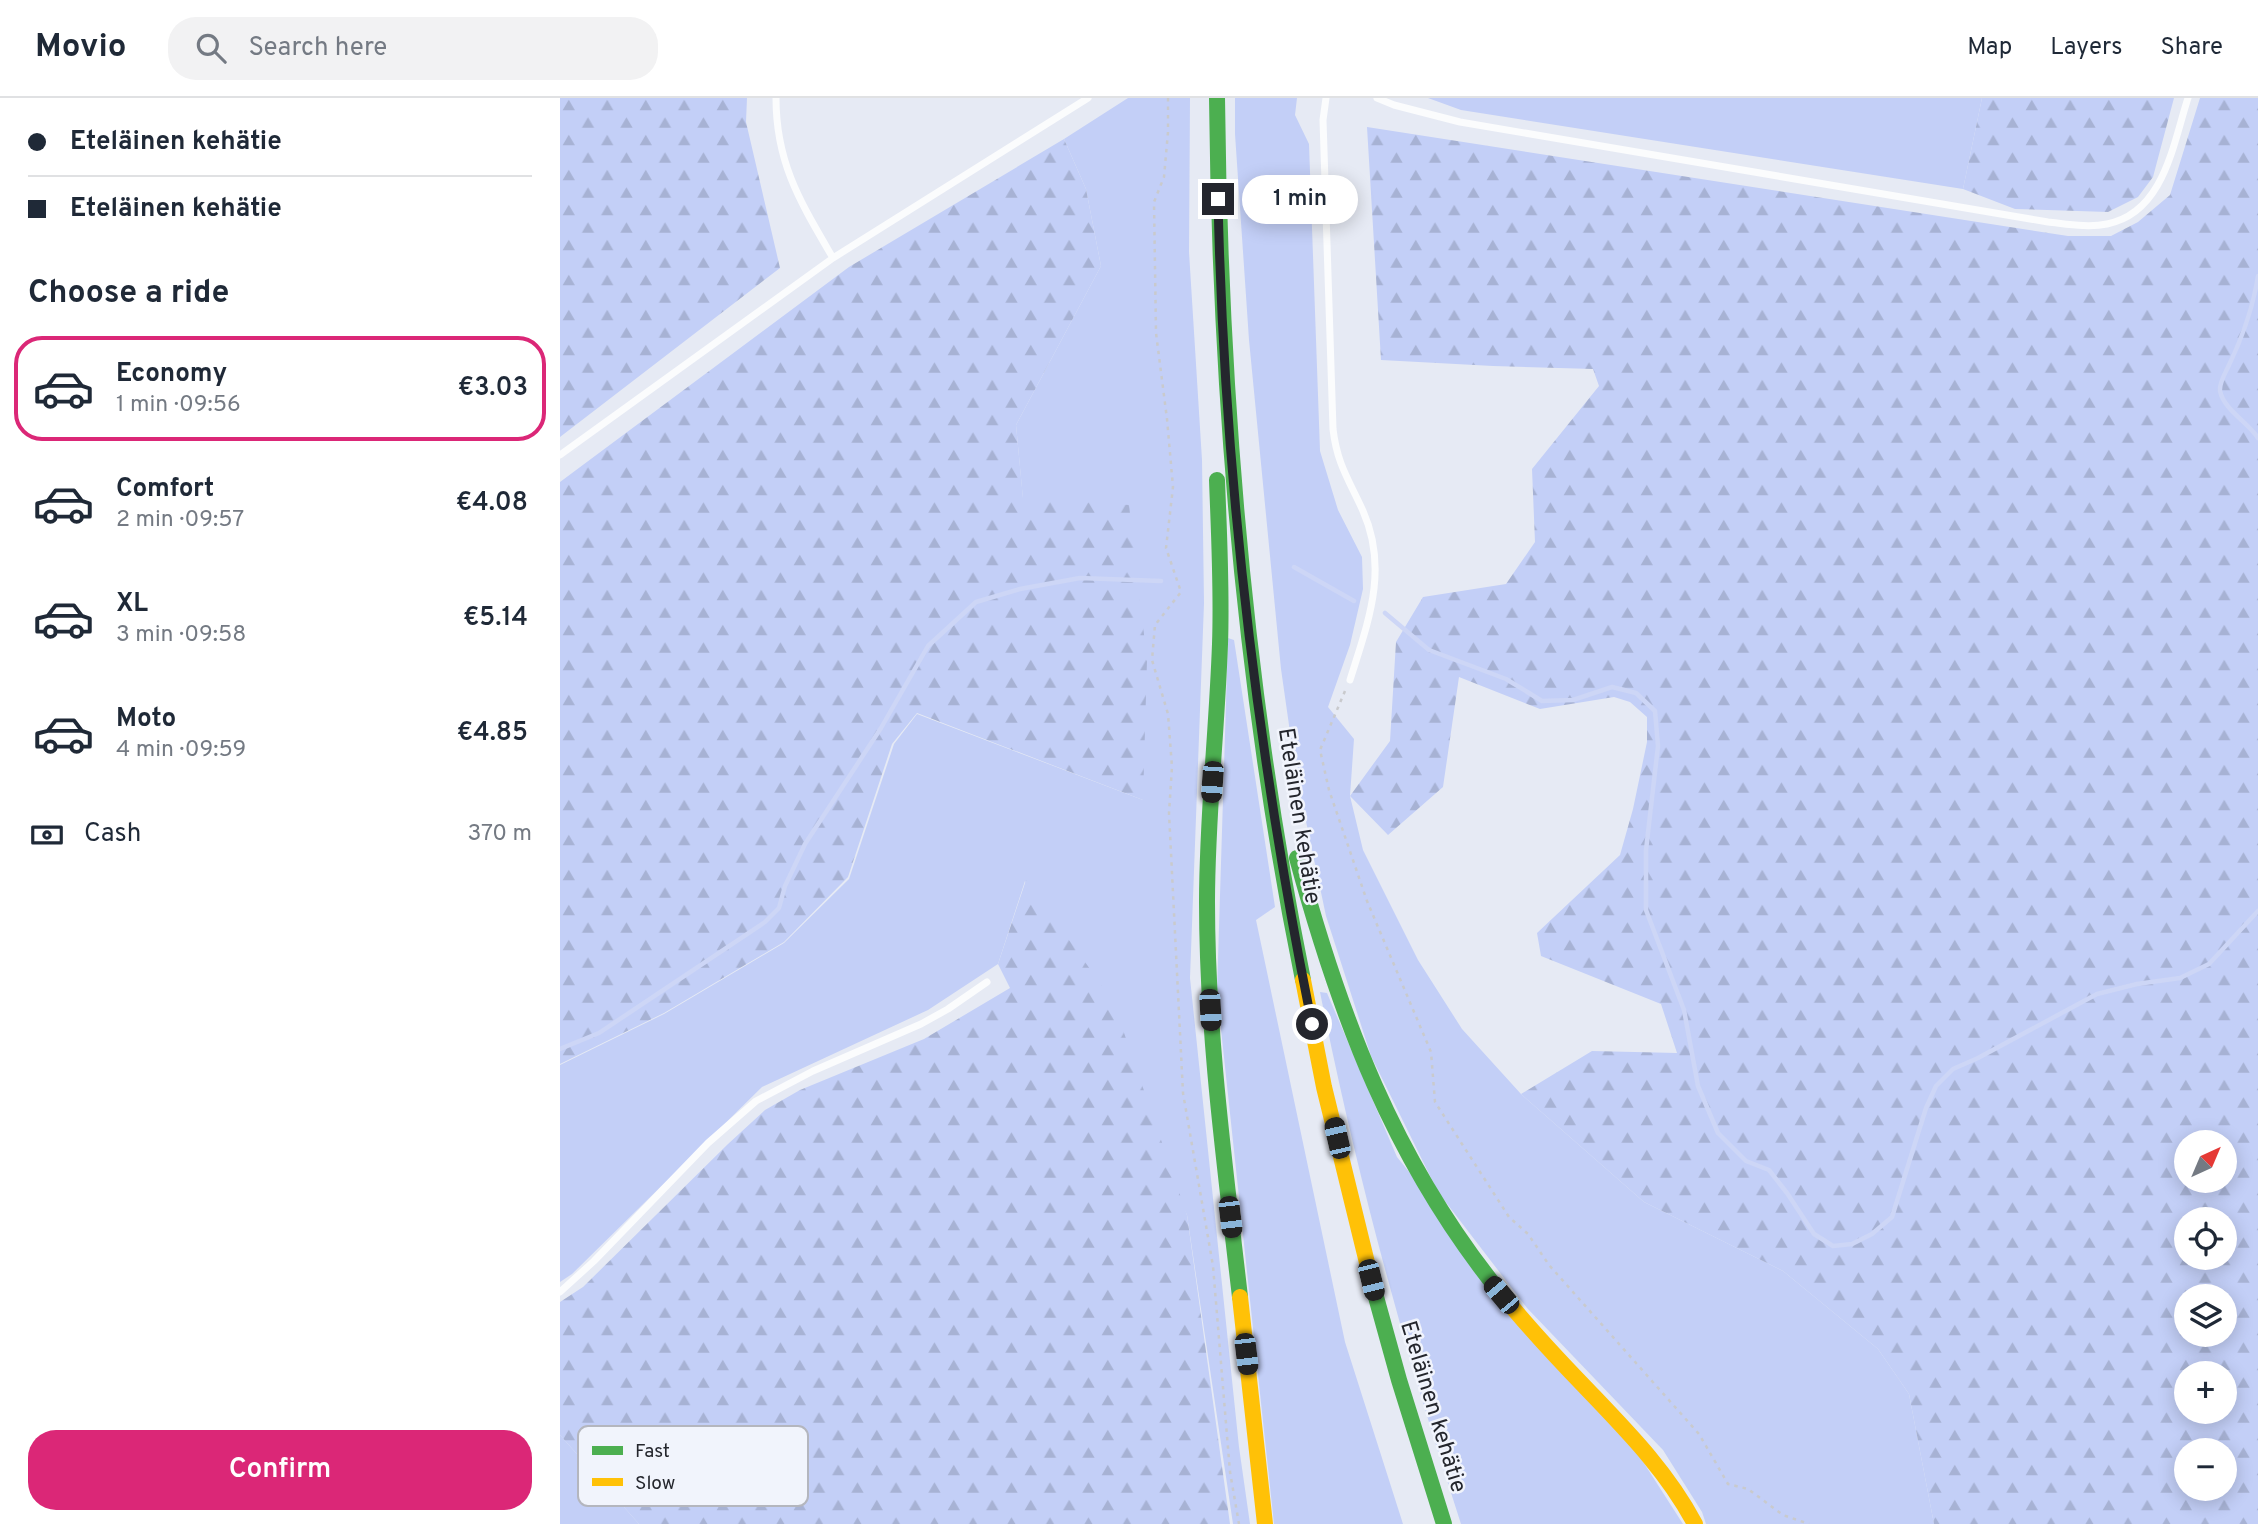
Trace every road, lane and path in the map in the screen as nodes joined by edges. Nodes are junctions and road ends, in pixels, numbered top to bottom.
1 (776, 98) edge
2 (1088, 98) edge
3 (1168, 98) edge
4 (1217, 98) edge
5 (1326, 98) edge
6 (1377, 98) edge
7 (2188, 98) edge
8 (833, 258) junction
9 (1220, 275) junction
10 (560, 455) edge
11 (1249, 640) junction
12 (1350, 680) joint
13 (987, 982) dead end
14 (560, 1292) edge
15 (1239, 1524) edge
16 (1265, 1524) edge
17 (1444, 1524) edge
18 (1695, 1524) edge
19 (1809, 1524) edge

1 - 8 lane
2 - 8 lane
3 - 15 path
4 - 9 highway, Eteläinen kehätie
5 - 12 lane
6 - 7 lane
8 - 10 lane
9 - 11 highway, Eteläinen kehätie
9 - 16 highway
11 - 17 highway, Eteläinen kehätie
11 - 18 highway
12 - 19 path
13 - 14 lane

